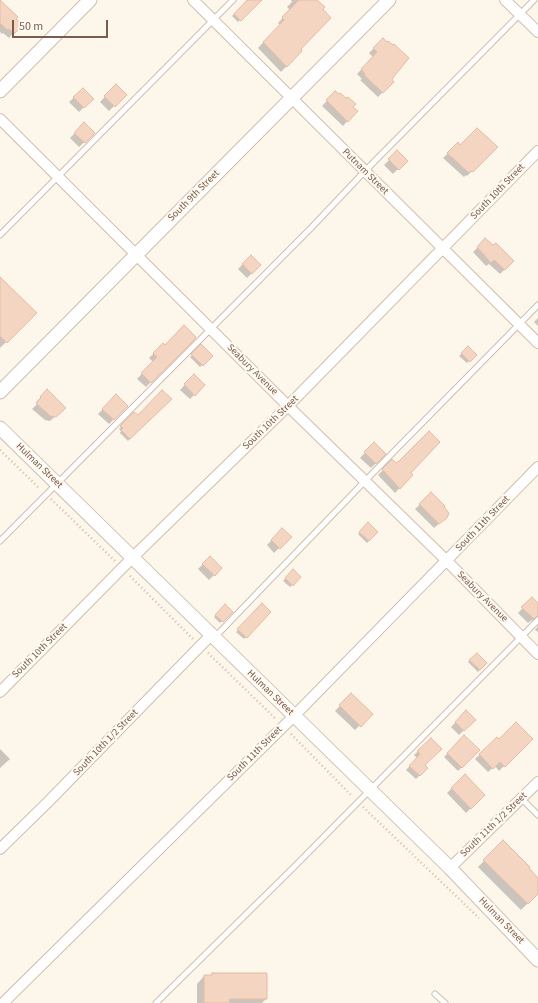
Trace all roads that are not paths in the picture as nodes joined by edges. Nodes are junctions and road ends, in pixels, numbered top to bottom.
1 (90, 0) edge
2 (193, 0) edge
3 (233, 0) edge
4 (389, 0) edge
5 (505, 0) edge
6 (534, 0) edge
7 (520, 15) junction
8 (213, 20) junction
9 (538, 32) edge
10 (0, 91) edge
11 (291, 98) junction
12 (0, 119) edge
13 (538, 151) edge
14 (365, 171) junction
15 (58, 176) junction
16 (0, 235) edge
17 (443, 249) junction
18 (136, 254) junction
19 (538, 305) edge
20 (519, 324) junction
21 (210, 328) junction
22 (538, 343) edge
23 (0, 392) edge
24 (288, 406) junction
25 (0, 428) edge
26 (538, 467) edge
27 (365, 481) junction
28 (56, 483) junction
29 (0, 541) edge
30 (132, 558) junction
31 (446, 562) junction
32 (538, 620) edge
33 (212, 636) junction
34 (521, 637) junction
35 (538, 654) edge
36 (0, 692) edge
37 (294, 716) junction
38 (538, 782) edge
39 (370, 789) junction
40 (522, 798) junction
41 (538, 815) edge
42 (0, 849) edge
43 (450, 868) junction
44 (538, 960) edge
45 (436, 994) dead end
46 (2, 1003) edge
47 (156, 1003) edge
48 (445, 1003) edge

1 - 10 street
2 - 8 street, Putnam Street
3 - 8 lane
4 - 11 street, South 9th Street
5 - 7 street
6 - 7 lane
7 - 9 street
7 - 14 lane
8 - 11 street, Putnam Street
8 - 15 lane
11 - 14 street, Putnam Street
11 - 18 street, South 9th Street
12 - 15 street, Seabury Avenue
13 - 17 street, South 10th Street
14 - 17 street, Putnam Street
14 - 21 lane
15 - 16 lane
15 - 18 street, Seabury Avenue
17 - 20 street, Putnam Street
17 - 24 street, South 10th Street
18 - 21 street, Seabury Avenue
18 - 23 street, South 9th Street
19 - 20 lane
20 - 22 street, Putnam Street
20 - 27 lane
21 - 24 street, Seabury Avenue
21 - 28 lane
24 - 27 street, Seabury Avenue
24 - 30 street, South 10th Street
25 - 28 street, Hulman Street
26 - 31 street, South 11th Street
27 - 31 street, Seabury Avenue
27 - 33 lane
28 - 29 lane
28 - 30 street, Hulman Street
30 - 33 street, Hulman Street
30 - 36 street, South 10th Street
31 - 34 street, Seabury Avenue
31 - 37 street, South 11th Street
32 - 34 lane
33 - 37 street, Hulman Street
33 - 42 street, South 10th 1/2 Street
34 - 35 street, Seabury Avenue
34 - 39 lane
37 - 39 street, Hulman Street
37 - 46 street, South 11th Street
38 - 40 street, South 11th 1/2 Street
39 - 43 street, Hulman Street
39 - 47 lane
40 - 41 lane
40 - 43 street, South 11th 1/2 Street
43 - 44 street, Hulman Street
45 - 48 lane

